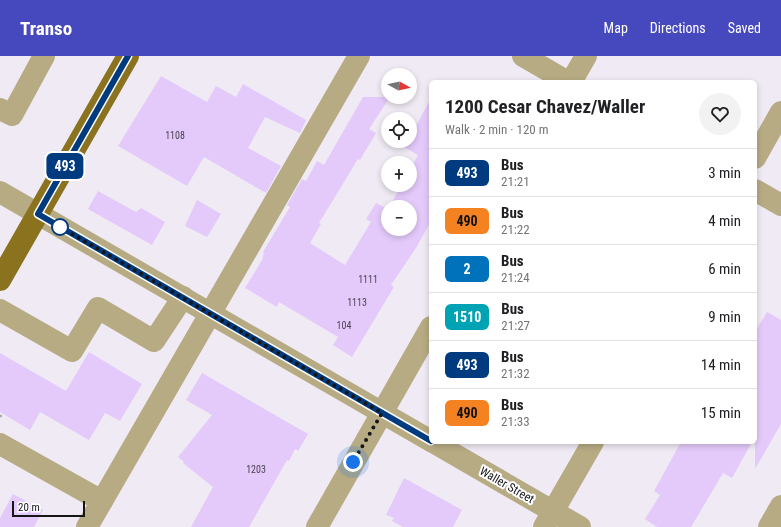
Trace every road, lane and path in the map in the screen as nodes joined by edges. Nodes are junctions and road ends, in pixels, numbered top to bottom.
1 (44, 56) edge
2 (128, 56) edge
3 (359, 56) edge
4 (523, 56) edge
5 (586, 56) edge
6 (565, 80) edge
7 (572, 80) edge
8 (0, 109) edge
9 (781, 112) edge
10 (757, 154) edge
11 (757, 191) edge
12 (0, 192) edge
13 (781, 205) edge
14 (38, 214) junction
15 (0, 280) edge
16 (182, 298) junction
17 (0, 310) edge
18 (210, 313) junction
19 (429, 331) edge
20 (382, 413) junction
21 (429, 439) edge
22 (0, 444) edge
23 (436, 444) edge
24 (591, 444) edge
25 (102, 501) junction
26 (781, 506) edge
27 (548, 519) edge
28 (87, 527) edge
29 (317, 527) edge
30 (580, 527) edge
31 (769, 527) edge

1 - 8 street
2 - 14 main road
3 - 18 street
4 - 6 street
5 - 7 street
9 - 10 street
11 - 13 street
12 - 14 street, Waller Street
14 - 15 main road
14 - 16 street, Waller Street
16 - 17 street
16 - 18 street, Waller Street
18 - 20 street, Waller Street
18 - 25 street
19 - 20 street
20 - 21 street, Waller Street
20 - 29 street
22 - 25 street
23 - 27 street, Waller Street
24 - 27 street
25 - 28 street
26 - 31 street
27 - 30 street, Waller Street

